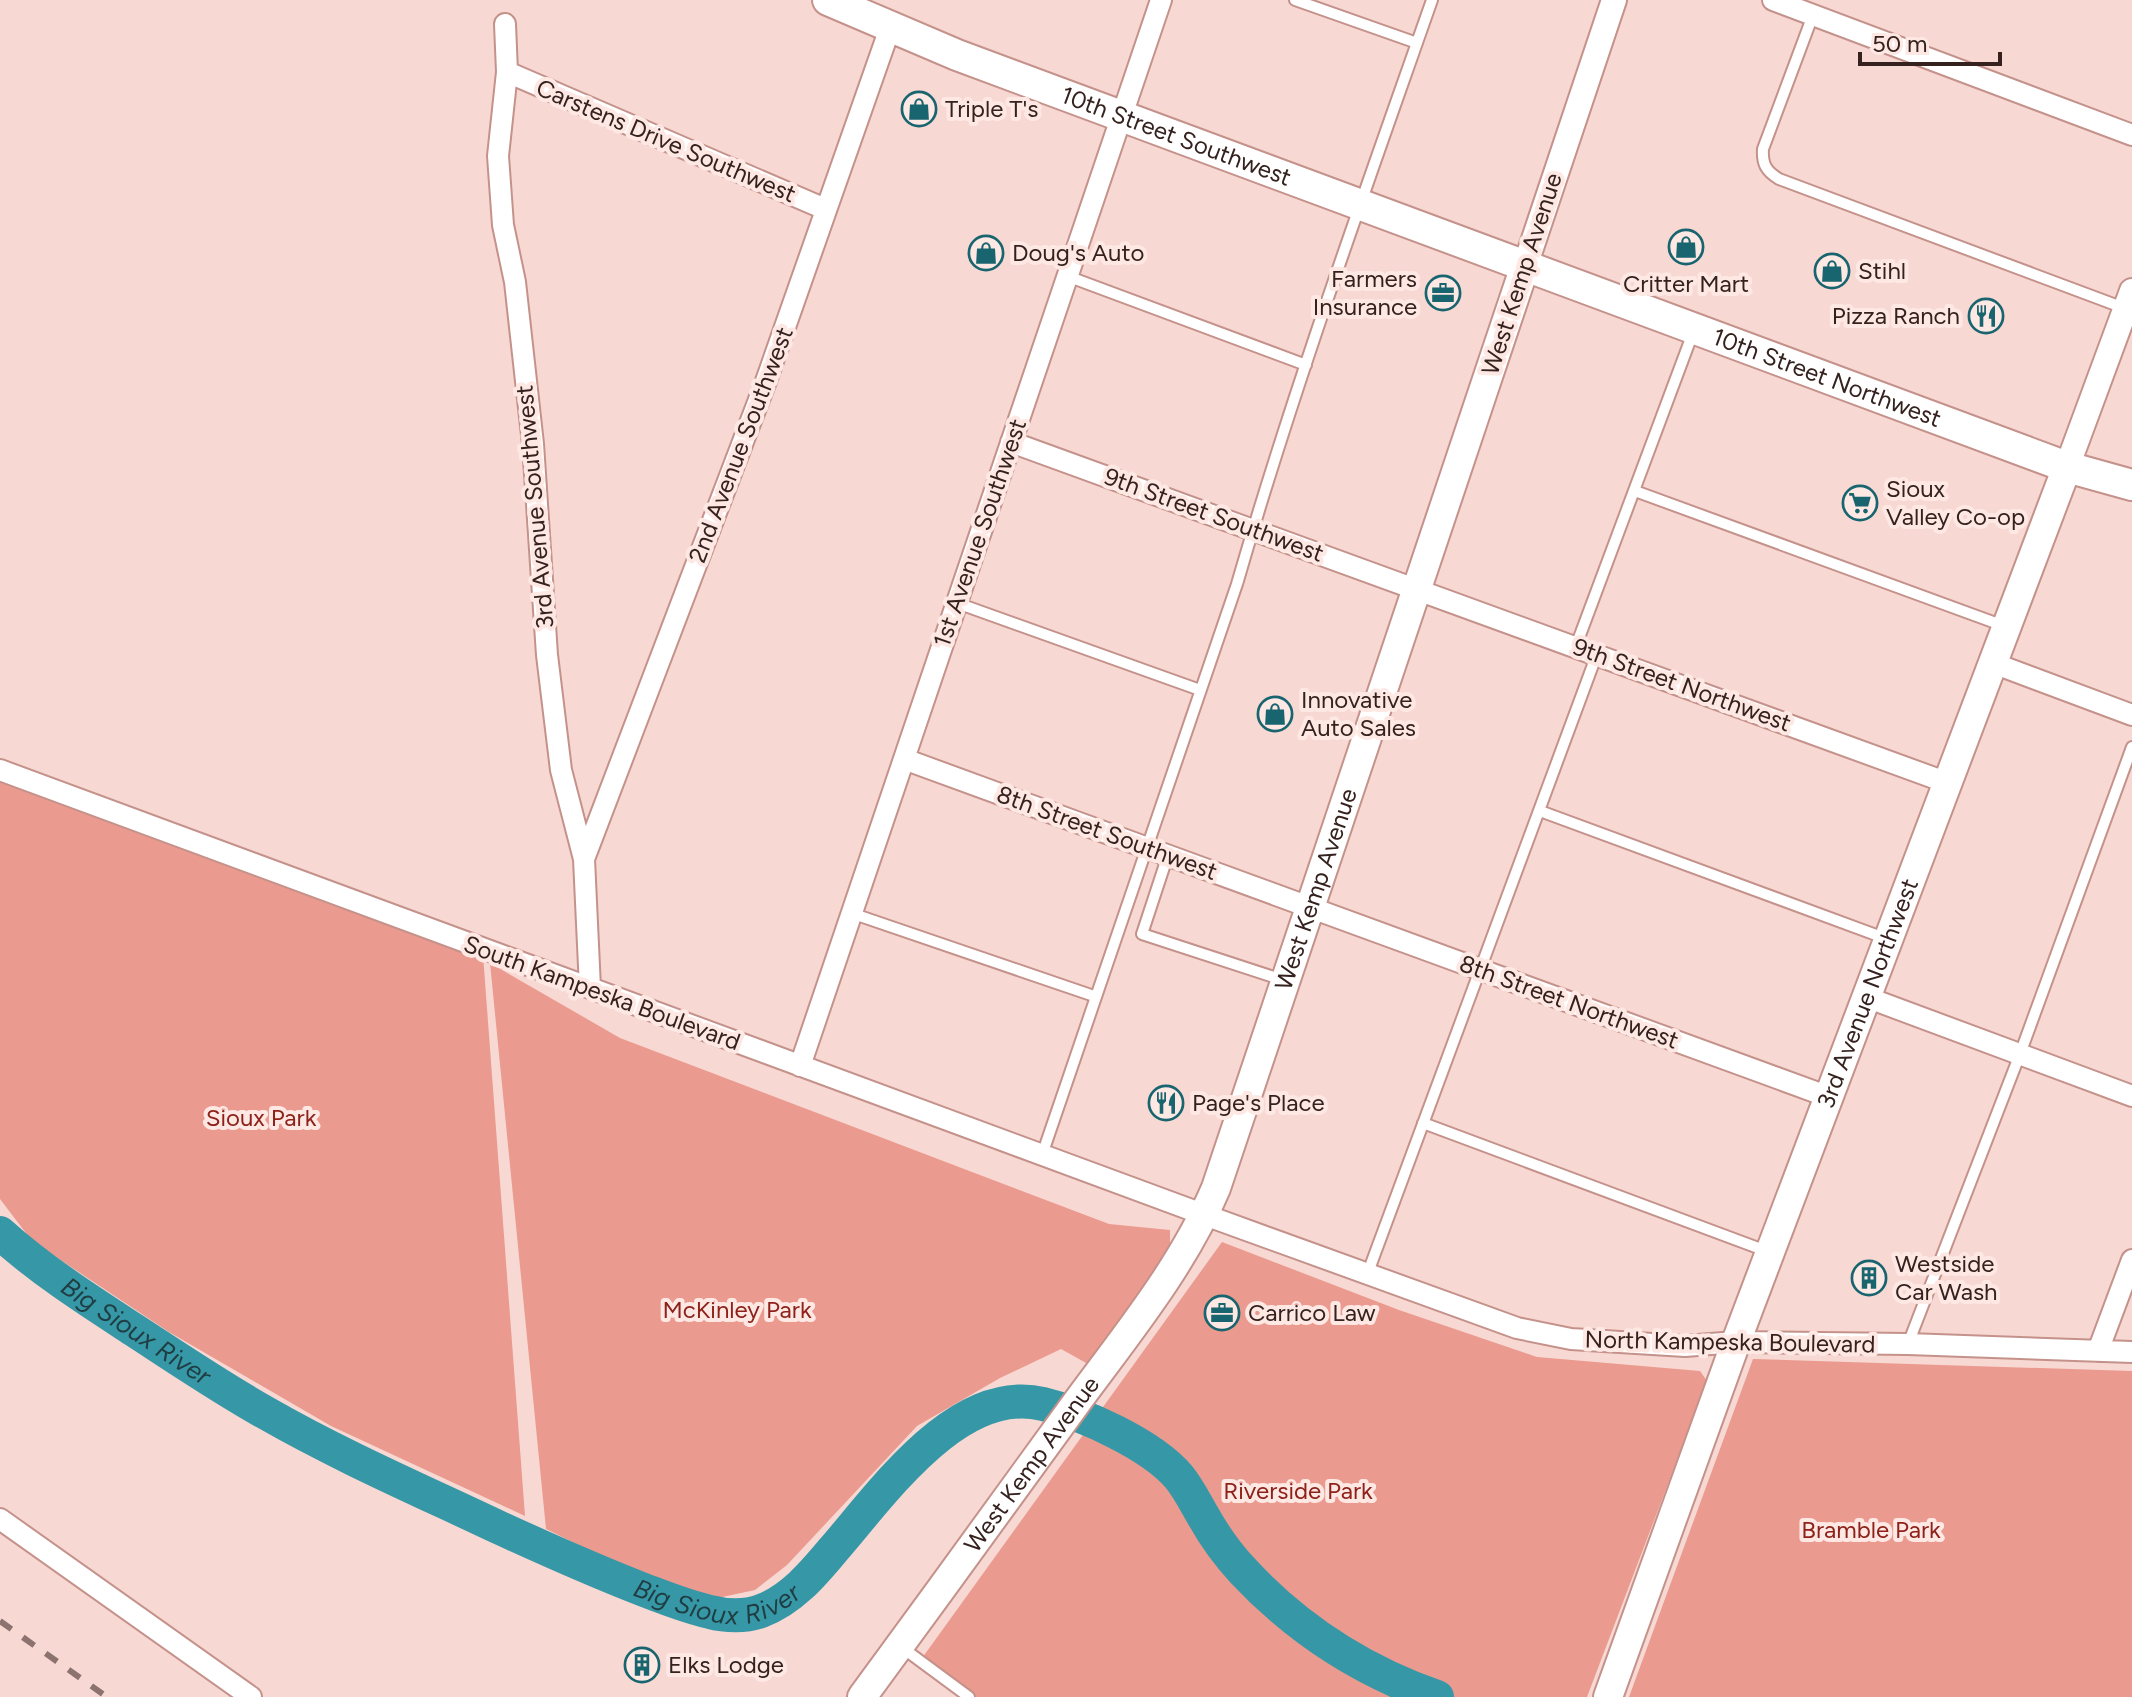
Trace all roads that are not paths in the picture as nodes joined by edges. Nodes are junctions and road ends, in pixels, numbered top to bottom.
1 (828, 0) edge
2 (1161, 0) edge
3 (1295, 0) edge
4 (1432, 0) edge
5 (1614, 0) edge
6 (1773, 0) edge
7 (1803, 8) edge
8 (505, 24) dead end
9 (890, 28) junction
10 (1417, 43) junction
11 (507, 72) junction
12 (1121, 117) junction
13 (2132, 135) edge
14 (1361, 206) junction
15 (825, 209) junction
16 (1525, 266) junction
17 (1067, 276) junction
18 (2129, 300) edge
19 (1695, 328) junction
20 (1306, 365) junction
21 (1011, 442) junction
22 (2067, 467) junction
23 (2132, 485) edge
24 (1635, 491) junction
25 (1253, 529) junction
26 (1417, 587) junction
27 (957, 603) junction
28 (2006, 627) junction
29 (1576, 646) junction
30 (1597, 654) junction
31 (1993, 663) junction
32 (1200, 690) junction
33 (2132, 715) edge
34 (2132, 747) edge
35 (904, 759) junction
36 (0, 770) edge
37 (1948, 783) junction
38 (1540, 811) junction
39 (1146, 847) junction
40 (1168, 855) junction
41 (584, 859) junction
42 (1310, 907) junction
43 (851, 913) junction
44 (1888, 939) junction
45 (1480, 970) junction
46 (1285, 981) junction
47 (590, 988) junction
48 (1094, 996) junction
49 (1866, 997) junction
50 (2020, 1054) junction
51 (800, 1066) junction
52 (2132, 1096) edge
53 (1829, 1097) junction
54 (1423, 1123) junction
55 (1042, 1155) junction
56 (1205, 1215) junction
57 (1770, 1252) junction
58 (2132, 1260) edge
59 (1367, 1275) junction
60 (1736, 1342) junction
61 (1908, 1344) junction
62 (2098, 1351) junction
63 (2132, 1352) edge
64 (0, 1519) edge
65 (899, 1646) junction
66 (1612, 1686) edge
67 (251, 1697) edge
68 (862, 1697) edge
69 (969, 1697) edge

1 - 9 main road, 10th Street Southwest
2 - 12 street, 1st Avenue Southwest
3 - 10 lane
4 - 10 lane
5 - 16 street, West Kemp Avenue
6 - 7 street
7 - 13 street
7 - 18 lane
8 - 11 street, 3rd Avenue Southwest
9 - 12 main road, 10th Street Southwest
9 - 15 street, 2nd Avenue Southwest
10 - 14 lane
11 - 15 street, Carstens Drive Southwest
11 - 41 street, 3rd Avenue Southwest
12 - 14 main road, 10th Street Southwest
12 - 17 street, 1st Avenue Southwest
14 - 16 main road, 10th Street Southwest
14 - 20 lane
15 - 41 street, 2nd Avenue Southwest
16 - 19 main road, 10th Street Northwest
16 - 26 main road, West Kemp Avenue
17 - 20 lane
17 - 21 street, 1st Avenue Southwest
18 - 22 street, 3rd Avenue Northwest
19 - 22 main road, 10th Street Northwest
19 - 24 lane
20 - 25 lane
21 - 25 street, 9th Street Southwest
21 - 27 street, 1st Avenue Southwest
22 - 23 main road, 10th Street Northwest
22 - 28 main road, 3rd Avenue Northwest
24 - 28 lane
24 - 29 lane
25 - 26 street, 9th Street Southwest
25 - 32 lane
26 - 29 street, 9th Street Northwest
26 - 42 main road, West Kemp Avenue
27 - 32 lane
27 - 35 street, 1st Avenue Southwest
28 - 31 main road, 3rd Avenue Northwest
29 - 30 street, 9th Street Northwest
30 - 37 street, 9th Street Northwest
30 - 38 lane
31 - 33 street
31 - 37 main road, 3rd Avenue Northwest
32 - 39 lane
34 - 50 lane
35 - 39 street, 8th Street Southwest
35 - 43 street, 1st Avenue Southwest
36 - 47 street, South Kampeska Boulevard
37 - 44 main road, 3rd Avenue Northwest
38 - 44 lane
38 - 45 lane
39 - 40 street, 8th Street Southwest
39 - 48 lane
40 - 42 street, 8th Street Southwest
40 - 46 lane
41 - 47 street, 3rd Avenue Southwest
42 - 45 street, 8th Street Northwest
42 - 46 main road, West Kemp Avenue
43 - 48 lane
43 - 51 street, 1st Avenue Southwest
44 - 49 main road, 3rd Avenue Northwest
45 - 53 street, 8th Street Northwest
45 - 54 lane
46 - 56 main road, West Kemp Avenue
47 - 51 street, South Kampeska Boulevard
48 - 55 lane
49 - 50 street
49 - 53 main road, 3rd Avenue Northwest
50 - 52 street
50 - 61 lane
51 - 55 street, South Kampeska Boulevard
53 - 57 main road, 3rd Avenue Northwest
54 - 57 lane
54 - 59 lane
55 - 56 street, South Kampeska Boulevard
56 - 59 street, North Kampeska Boulevard
56 - 65 main road, West Kemp Avenue
57 - 60 main road, 3rd Avenue Northwest
58 - 62 street
59 - 60 street, North Kampeska Boulevard
60 - 61 street, North Kampeska Boulevard
60 - 66 main road, 3rd Avenue Northwest
61 - 62 street, North Kampeska Boulevard
62 - 63 street, North Kampeska Boulevard
64 - 67 street
65 - 68 main road, West Kemp Avenue
65 - 69 lane

